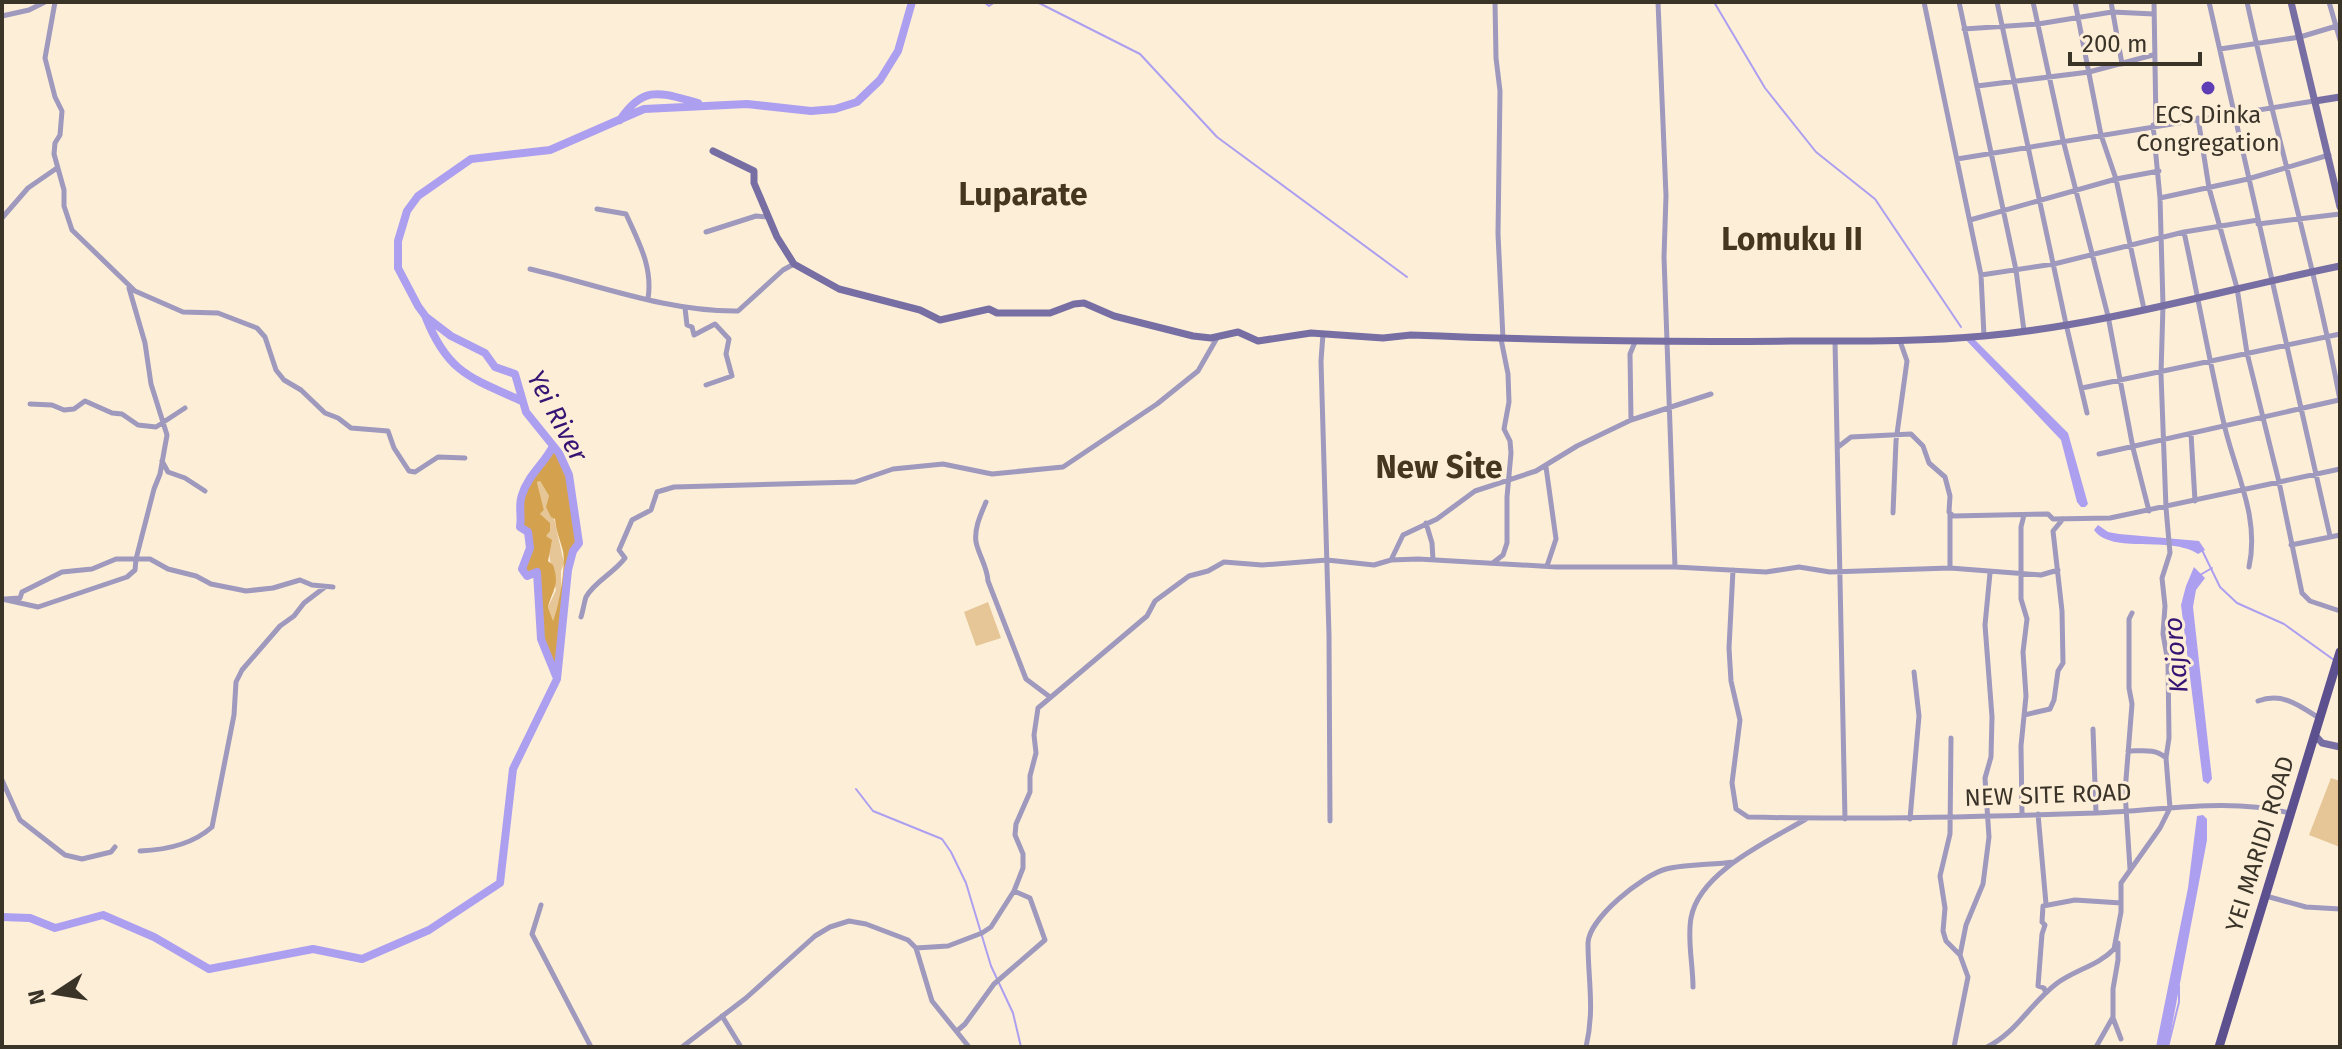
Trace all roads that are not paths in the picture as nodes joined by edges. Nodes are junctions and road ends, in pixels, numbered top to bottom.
1 (45, 2) edge
2 (55, 2) edge
3 (1495, 2) edge
4 (1658, 2) edge
5 (1924, 2) edge
6 (1959, 2) edge
7 (1997, 2) edge
8 (2033, 2) edge
9 (2075, 2) edge
10 (2111, 2) edge
11 (2154, 2) edge
12 (2209, 2) edge
13 (2247, 2) edge
14 (2291, 2) edge
15 (2329, 2) edge
16 (2112, 12) junction
17 (2154, 14) junction
18 (2, 16) edge
19 (2078, 17) junction
20 (2038, 24) junction
21 (2338, 25) edge
22 (2002, 26) junction
23 (1964, 29) junction
24 (2300, 37) junction
25 (2340, 40) edge
26 (2256, 44) junction
27 (2220, 49) junction
28 (2153, 55) junction
29 (2122, 64) junction
30 (2089, 72) junction
31 (2049, 76) junction
32 (2014, 83) junction
33 (1977, 86) junction
34 (2340, 97) edge
35 (2315, 101) junction
36 (2271, 108) junction
37 (2234, 113) junction
38 (2198, 118) junction
39 (2154, 125) junction
40 (2101, 135) junction
41 (2063, 140) junction
42 (2027, 147) junction
43 (713, 151) dead end
44 (1990, 153) junction
45 (2329, 155) junction
46 (1957, 159) junction
47 (58, 168) junction
48 (2285, 168) junction
49 (2159, 171) junction
50 (2116, 179) junction
51 (2248, 179) junction
52 (2209, 188) junction
53 (2338, 189) edge
54 (2075, 192) junction
55 (2160, 198) junction
56 (2039, 201) junction
57 (2340, 207) edge
58 (597, 209) dead end
59 (2004, 211) junction
60 (2340, 214) edge
61 (768, 217) junction
62 (2, 218) edge
63 (1970, 220) junction
64 (2298, 220) junction
65 (2258, 222) junction
66 (2221, 227) junction
67 (706, 232) dead end
68 (2184, 232) junction
69 (2161, 238) junction
70 (2130, 244) junction
71 (2093, 255) junction
72 (794, 264) junction
73 (2054, 264) junction
74 (2340, 266) edge
75 (530, 269) dead end
76 (2016, 270) junction
77 (2312, 271) junction
78 (1981, 275) junction
79 (2273, 281) junction
80 (128, 287) junction
81 (2237, 288) junction
82 (2198, 297) junction
83 (648, 299) junction
84 (2163, 305) junction
85 (685, 308) junction
86 (2144, 309) junction
87 (2108, 316) junction
88 (2066, 324) junction
89 (2024, 331) junction
90 (1323, 334) junction
91 (2340, 334) edge
92 (1984, 336) junction
93 (1218, 337) junction
94 (2328, 337) junction
95 (1502, 339) junction
96 (1900, 340) junction
97 (1835, 341) junction
98 (1635, 342) junction
99 (1666, 342) junction
100 (2288, 345) junction
101 (2247, 353) junction
102 (2211, 362) junction
103 (2161, 374) junction
104 (2119, 380) junction
105 (706, 385) dead end
106 (2082, 388) junction
107 (1711, 394) dead end
108 (2340, 400) edge
109 (30, 404) dead end
110 (1671, 406) junction
111 (185, 408) dead end
112 (2302, 409) junction
113 (2087, 413) dead end
114 (2261, 417) junction
115 (1631, 420) junction
116 (163, 425) junction
117 (2224, 426) junction
118 (1898, 432) junction
119 (2191, 434) junction
120 (2164, 440) junction
121 (1838, 447) junction
122 (2133, 448) junction
123 (2099, 454) dead end
124 (465, 458) dead end
125 (161, 460) junction
126 (1546, 467) junction
127 (2340, 469) edge
128 (2317, 473) junction
129 (1508, 478) junction
130 (2279, 482) junction
131 (2244, 490) junction
132 (205, 491) dead end
133 (2195, 501) junction
134 (986, 502) dead end
135 (2166, 508) junction
136 (2149, 511) junction
137 (1893, 513) dead end
138 (1950, 514) junction
139 (2024, 515) junction
140 (2063, 518) junction
141 (1426, 523) junction
142 (2340, 535) edge
143 (2330, 536) junction
144 (2291, 545) junction
145 (136, 559) junction
146 (1327, 560) junction
147 (1391, 560) junction
148 (1433, 560) junction
149 (1494, 562) junction
150 (1547, 566) junction
151 (1675, 567) junction
152 (2249, 567) dead end
153 (1950, 568) junction
154 (1733, 570) junction
155 (2058, 570) junction
156 (1841, 571) junction
157 (1990, 573) junction
158 (2022, 574) junction
159 (325, 586) junction
160 (333, 587) dead end
161 (4, 599) edge
162 (2340, 611) edge
163 (2132, 613) dead end
164 (581, 617) dead end
165 (2338, 658) edge
166 (1914, 672) dead end
167 (1050, 697) junction
168 (2258, 701) dead end
169 (2024, 715) junction
170 (2320, 719) junction
171 (2093, 729) dead end
172 (2315, 735) junction
173 (1951, 738) dead end
174 (2340, 747) edge
175 (2128, 751) junction
176 (2166, 758) junction
177 (2, 780) edge
178 (2170, 808) junction
179 (2128, 812) junction
180 (2096, 813) junction
181 (2290, 813) junction
182 (2022, 814) junction
183 (2038, 814) junction
184 (1989, 815) junction
185 (1950, 816) junction
186 (1807, 818) junction
187 (1845, 819) junction
188 (1910, 819) junction
189 (1330, 821) dead end
190 (115, 847) dead end
191 (140, 851) dead end
192 (1734, 862) junction
193 (2131, 870) junction
194 (1014, 891) junction
195 (2265, 896) junction
196 (2121, 903) junction
197 (2046, 904) junction
198 (541, 905) dead end
199 (2340, 909) edge
200 (2117, 942) junction
201 (916, 948) junction
202 (1960, 955) junction
203 (1693, 987) dead end
204 (2046, 993) junction
205 (722, 1016) junction
206 (2113, 1017) junction
207 (957, 1031) junction
208 (2121, 1039) dead end
209 (2221, 1045) edge
210 (591, 1047) edge
211 (682, 1047) edge
212 (741, 1047) edge
213 (969, 1047) edge
214 (1586, 1047) edge
215 (1954, 1047) edge
216 (1987, 1047) edge
217 (2096, 1047) edge

1 - 18 street
2 - 47 street
3 - 95 street
4 - 99 street
5 - 46 street
6 - 23 street
7 - 22 street
8 - 20 street
9 - 19 street
10 - 16 street
11 - 17 street
12 - 27 street
13 - 26 street
14 - 24 street
15 - 21 street
16 - 17 street
16 - 19 street
16 - 29 street
17 - 28 street
19 - 20 street
19 - 30 street
20 - 22 street
20 - 31 street
21 - 24 street
21 - 25 street
22 - 23 street
22 - 32 street
23 - 33 street
24 - 26 street
24 - 35 street
26 - 27 street
26 - 36 street
27 - 37 street
28 - 29 street
28 - 39 street
29 - 30 street
30 - 31 street
30 - 40 street
31 - 32 street
31 - 41 street
32 - 33 street
32 - 42 street
33 - 44 street
34 - 35 street
35 - 36 street
35 - 45 street
36 - 37 street
36 - 48 street
37 - 38 street
37 - 51 street
38 - 39 street
38 - 52 street
39 - 40 street
39 - 49 street
40 - 41 street
40 - 50 street
41 - 42 street
41 - 54 street
42 - 44 street
42 - 56 street
43 - 61 street
44 - 46 street
44 - 59 street
45 - 48 street
45 - 53 street
46 - 63 street
47 - 62 street
47 - 80 street
48 - 51 street
48 - 64 street
49 - 50 street
49 - 55 street
50 - 54 street
50 - 70 street
51 - 52 street
51 - 65 street
52 - 55 street
52 - 66 street
53 - 57 street
54 - 56 street
54 - 71 street
55 - 69 street
56 - 59 street
56 - 73 street
58 - 83 street
59 - 63 street
59 - 76 street
60 - 64 street
61 - 67 street
61 - 72 street
63 - 78 street
64 - 65 street
64 - 77 street
65 - 66 street
65 - 79 street
66 - 68 street
66 - 81 street
68 - 69 street
68 - 82 street
69 - 70 street
69 - 84 street
70 - 71 street
70 - 86 street
71 - 73 street
71 - 87 street
72 - 85 street
72 - 93 street
73 - 76 street
73 - 88 street
74 - 77 street
75 - 83 street
76 - 78 street
76 - 89 street
77 - 79 street
77 - 94 street
78 - 92 street
79 - 81 street
79 - 100 street
80 - 116 street
80 - 124 street
81 - 82 street
81 - 101 street
82 - 84 street
82 - 102 street
83 - 85 street
84 - 86 street
84 - 103 street
85 - 105 street
86 - 87 street
87 - 88 street
87 - 104 street
88 - 89 street
88 - 106 street
89 - 92 street
90 - 93 street
90 - 95 street
90 - 146 street
91 - 94 street
92 - 96 street
93 - 164 street
94 - 100 street
94 - 108 street
95 - 98 street
95 - 129 street
96 - 97 street
96 - 118 street
97 - 99 street
97 - 121 street
98 - 99 street
98 - 115 street
99 - 110 street
100 - 101 street
100 - 112 street
101 - 102 street
101 - 114 street
102 - 103 street
102 - 117 street
103 - 104 street
103 - 120 street
104 - 106 street
104 - 122 street
106 - 113 street
107 - 110 street
108 - 112 street
109 - 116 street
110 - 115 street
110 - 151 street
111 - 116 street
112 - 114 street
112 - 128 street
114 - 117 street
114 - 130 street
115 - 126 street
116 - 125 street
117 - 119 street
117 - 131 street
118 - 121 street
118 - 137 street
118 - 138 street
119 - 120 street
119 - 133 street
120 - 122 street
120 - 135 street
121 - 156 street
122 - 123 street
122 - 136 street
125 - 132 street
125 - 145 street
126 - 129 street
126 - 150 street
127 - 128 street
128 - 130 street
128 - 143 street
129 - 141 street
129 - 149 street
130 - 131 street
130 - 144 street
131 - 133 street
131 - 152 street
133 - 135 street
134 - 167 street
135 - 136 street
135 - 176 street
136 - 140 street
138 - 139 street
138 - 153 street
139 - 140 street
139 - 158 street
140 - 155 street
141 - 147 street
141 - 148 street
142 - 143 street
143 - 144 street
144 - 162 street
145 - 159 street
145 - 161 street
145 - 161 street
146 - 147 street
146 - 167 street
146 - 189 street
147 - 148 street
148 - 149 street
149 - 150 street
150 - 151 street
151 - 154 street
153 - 156 street
153 - 157 street
154 - 156 street
154 - 186 street, NEW SITE ROAD
155 - 158 street
155 - 169 street
156 - 187 street
157 - 158 street
157 - 184 street
158 - 169 street
159 - 160 street
159 - 191 street
163 - 175 street
165 - 170 main road, YEI MARIDI ROAD
166 - 188 street
167 - 194 street
168 - 170 street
169 - 182 street
170 - 172 main road, YEI MARIDI ROAD
171 - 180 street
172 - 174 street
172 - 181 main road, YEI MARIDI ROAD
173 - 185 street
175 - 176 street
175 - 179 street
176 - 178 street
177 - 190 street
178 - 179 street, NEW SITE ROAD
178 - 181 street, NEW SITE ROAD
178 - 193 street
179 - 180 street, NEW SITE ROAD
179 - 193 street
180 - 183 street, NEW SITE ROAD
181 - 195 main road, YEI MARIDI ROAD
182 - 183 street, NEW SITE ROAD
182 - 184 street, NEW SITE ROAD
183 - 197 street
184 - 185 street, NEW SITE ROAD
184 - 202 street
185 - 188 street, NEW SITE ROAD
185 - 202 street
186 - 187 street, NEW SITE ROAD
186 - 192 street
187 - 188 street, NEW SITE ROAD
192 - 203 street
192 - 214 street
193 - 196 street
194 - 201 street
194 - 207 street
195 - 199 street
195 - 209 main road, YEI MARIDI ROAD
196 - 197 street
196 - 200 street
197 - 204 street
198 - 210 street
200 - 204 street
200 - 206 street
201 - 205 street
201 - 207 street
202 - 215 street
204 - 216 street
205 - 211 street
205 - 212 street
206 - 208 street
206 - 217 street
207 - 213 street

